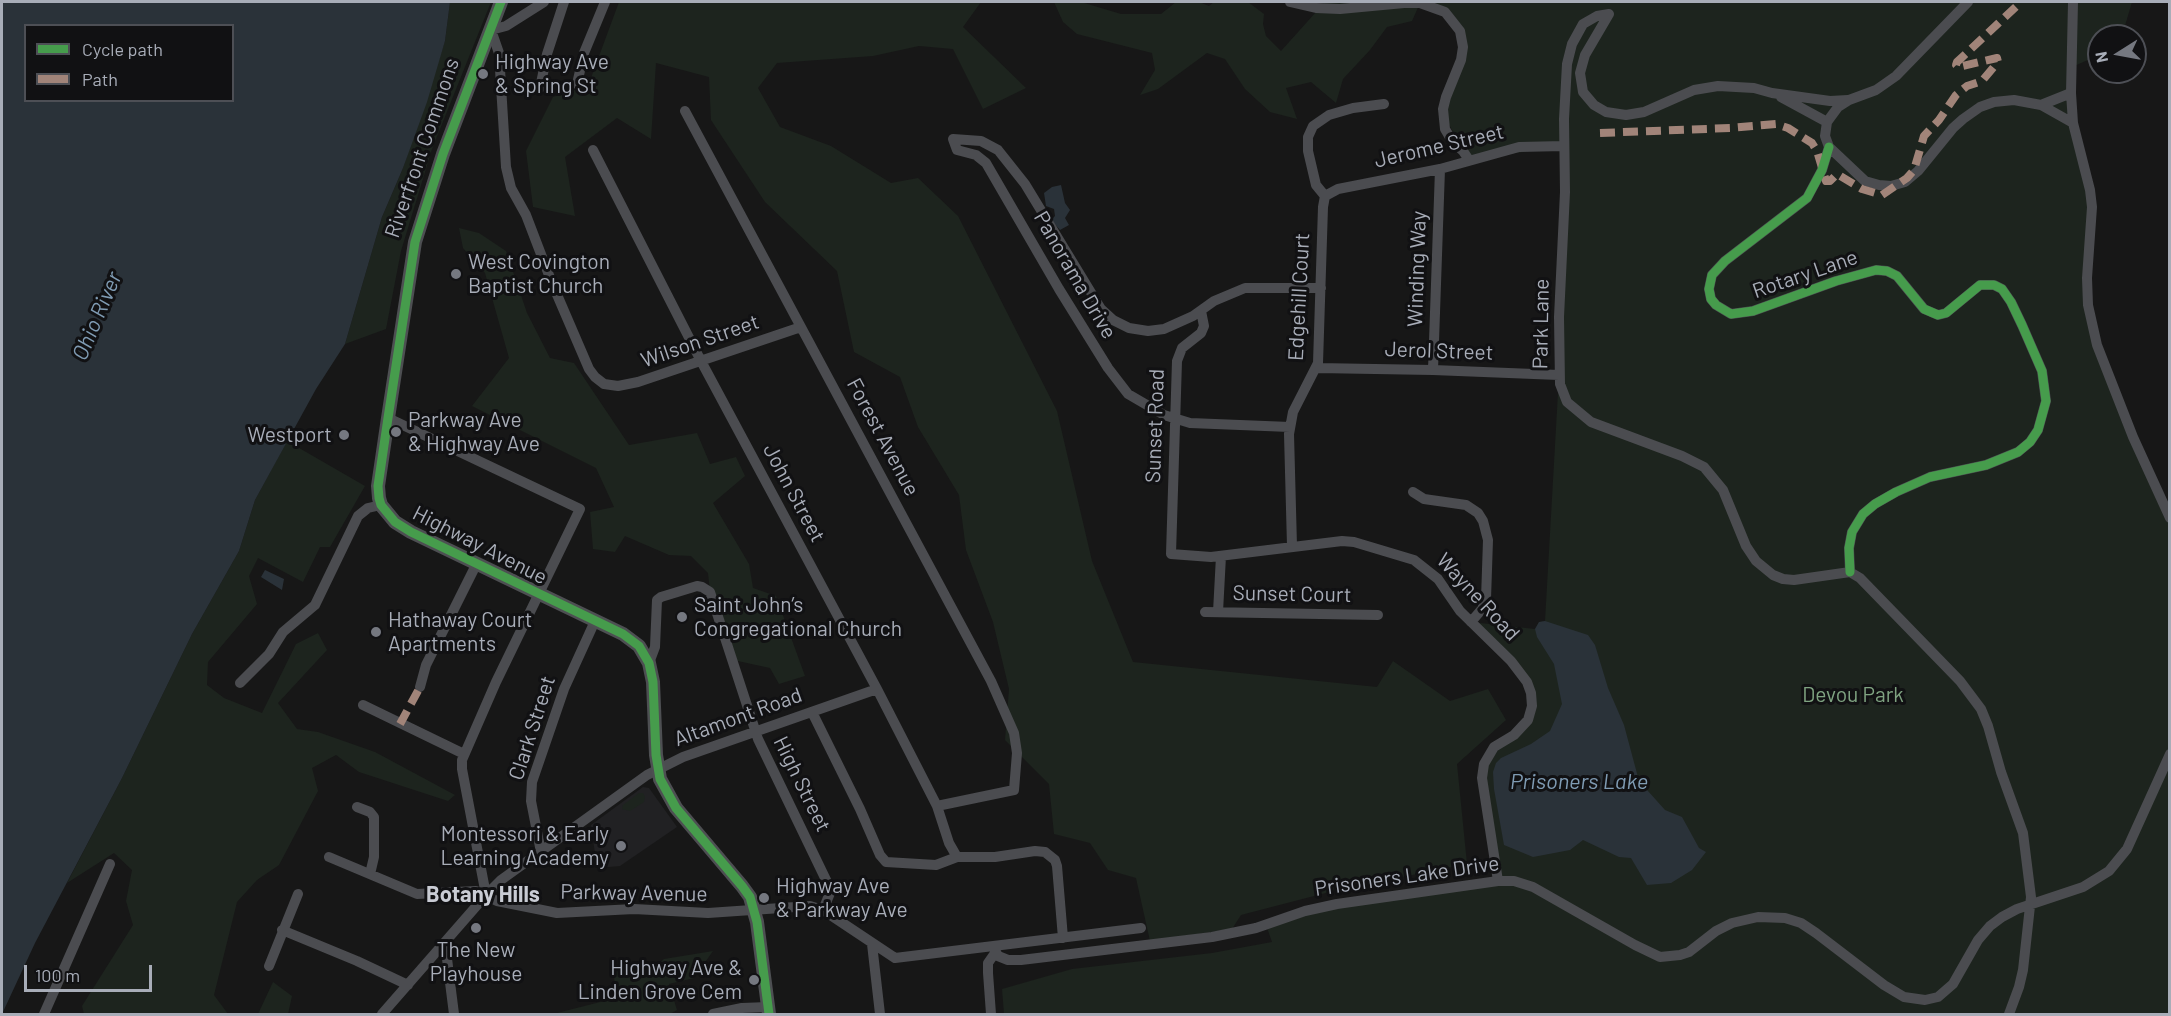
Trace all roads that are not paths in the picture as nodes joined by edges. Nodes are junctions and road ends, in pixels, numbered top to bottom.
1 (501, 2) edge
2 (544, 2) edge
3 (564, 2) edge
4 (605, 2) edge
5 (1290, 2) edge
6 (1968, 2) edge
7 (2073, 2) edge
8 (491, 30) junction
9 (577, 84) dead end
10 (540, 87) dead end
11 (1772, 93) junction
12 (2071, 93) junction
13 (1849, 100) junction
14 (1384, 104) dead end
15 (2041, 105) junction
16 (685, 111) dead end
17 (1827, 122) junction
18 (2073, 123) junction
19 (1564, 146) junction
20 (1829, 147) junction
21 (593, 150) dead end
22 (1468, 160) junction
23 (1440, 169) junction
24 (1325, 196) junction
25 (1321, 288) junction
26 (1201, 311) junction
27 (801, 327) junction
28 (701, 361) junction
29 (1317, 368) junction
30 (1433, 370) junction
31 (1559, 375) junction
32 (388, 418) junction
33 (1175, 419) junction
34 (1290, 427) junction
35 (1413, 492) dead end
36 (381, 505) junction
37 (2169, 518) edge
38 (1292, 546) junction
39 (1171, 554) joint
40 (1221, 556) junction
41 (476, 565) junction
42 (1850, 572) junction
43 (539, 595) junction
44 (1205, 612) dead end
45 (1218, 612) junction
46 (1378, 615) dead end
47 (595, 621) junction
48 (1471, 622) junction
49 (649, 663) junction
50 (240, 684) dead end
51 (420, 687) dead end
52 (877, 689) junction
53 (363, 705) dead end
54 (812, 712) junction
55 (755, 731) junction
56 (464, 754) junction
57 (2169, 754) edge
58 (658, 769) junction
59 (2166, 769) edge
60 (936, 806) junction
61 (357, 807) dead end
62 (541, 852) junction
63 (329, 857) dead end
64 (957, 857) junction
65 (110, 864) dead end
66 (370, 874) junction
67 (1498, 880) junction
68 (298, 894) dead end
69 (486, 895) junction
70 (2031, 905) junction
71 (823, 910) junction
72 (1141, 928) dead end
73 (282, 930) junction
74 (1063, 938) junction
75 (445, 944) junction
76 (872, 944) junction
77 (994, 949) junction
78 (268, 966) dead end
79 (408, 985) junction
80 (768, 1011) edge
81 (44, 1014) edge
82 (382, 1014) edge
83 (454, 1014) edge
84 (713, 1014) edge
85 (880, 1014) edge
86 (992, 1014) edge
87 (2009, 1014) edge

1 - 8 main road
2 - 8 street
3 - 10 street
4 - 9 street
5 - 22 street
6 - 13 street
7 - 12 street
8 - 28 street, Wilson Street
8 - 32 main road
11 - 13 street
11 - 17 street
11 - 19 street, Park Lane
12 - 15 street
12 - 18 street
13 - 17 street
14 - 24 street, Edgehill Court
15 - 18 street
15 - 20 street
16 - 27 street, Forest Avenue
17 - 20 street
18 - 37 street
19 - 22 street, Jerome Street
19 - 31 street, Park Lane
20 - 42 street, Rotary Lane
21 - 28 street, John Street
22 - 23 street, Jerome Street
23 - 24 street, Jerome Street
23 - 30 street, Winding Way
24 - 25 street, Edgehill Court
25 - 26 street
25 - 29 street, Edgehill Court
26 - 33 street, Sunset Road
26 - 33 street, Panorama Drive
27 - 28 street, Wilson Street
27 - 60 street, Forest Avenue
28 - 52 street, John Street
29 - 30 street, Jerol Street
29 - 34 street, Edgehill Court
30 - 31 street, Jerol Street
31 - 42 street, Park Lane
32 - 36 main road
32 - 43 street
33 - 34 street, Panorama Drive
33 - 39 street, Sunset Road
34 - 38 street, Edgehill Court
35 - 48 street
36 - 41 main road, Highway Avenue
36 - 50 street
38 - 40 street, Wayne Road
38 - 48 street, Wayne Road
39 - 40 street, Wayne Road
40 - 45 street
41 - 43 main road, Highway Avenue
41 - 51 street
42 - 70 street
43 - 47 main road, Highway Avenue
43 - 56 street
44 - 45 street, Sunset Court
45 - 46 street, Sunset Court
47 - 49 main road, Highway Avenue
47 - 62 street, Clark Street
48 - 67 street, Wayne Road
49 - 55 street, High Street
49 - 58 main road, Highway Avenue
52 - 54 street, Altamont Road
52 - 60 street, John Street
53 - 56 street
54 - 55 street, Altamont Road
54 - 64 street
55 - 58 street, Altamont Road
55 - 71 street, High Street
56 - 69 street
57 - 59 street, Prisoners Lake Drive
58 - 62 street, Altamont Road
58 - 80 main road, Highway Avenue
59 - 70 street, Prisoners Lake Drive
60 - 64 street, John Street
61 - 66 street
62 - 69 street, Altamont Road
63 - 66 street, Parkway Avenue
64 - 74 street
65 - 81 street
66 - 69 street, Parkway Avenue
67 - 70 street, Prisoners Lake Drive
67 - 77 street, Prisoners Lake Drive
68 - 73 street
69 - 71 street, Parkway Avenue
69 - 75 street, Altamont Road
70 - 87 street
71 - 76 street, Parkway Avenue
72 - 74 street, Parkway Avenue
73 - 78 street
73 - 79 street
74 - 77 street, Parkway Avenue
75 - 79 street, Altamont Road
75 - 83 street
76 - 77 street, Parkway Avenue
76 - 85 street
77 - 86 street
79 - 82 street, Altamont Road
80 - 84 street

